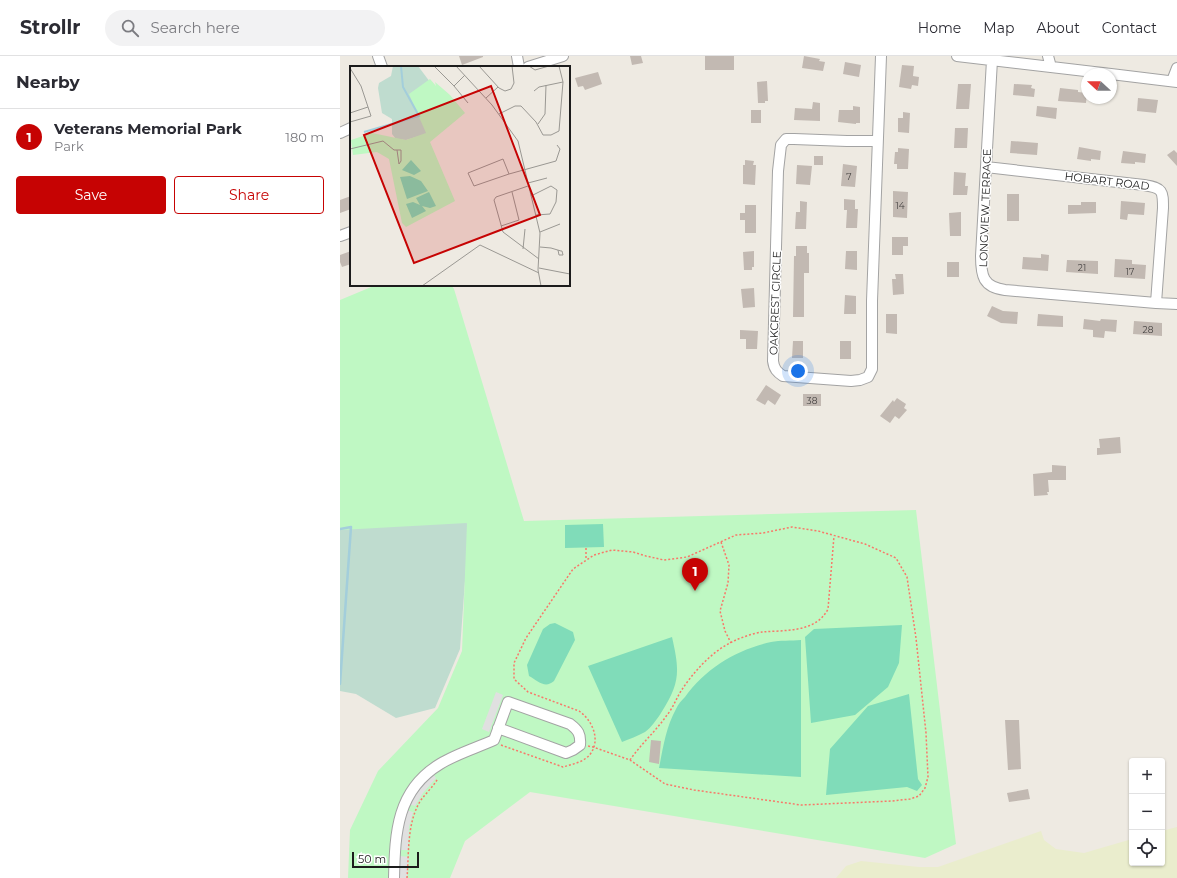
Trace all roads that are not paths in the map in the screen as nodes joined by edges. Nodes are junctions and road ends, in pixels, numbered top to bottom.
1 (378, 56) edge
2 (517, 56) edge
3 (563, 56) edge
4 (880, 56) edge
5 (957, 56) edge
6 (1048, 56) edge
7 (972, 57) edge
8 (992, 60) junction
9 (382, 66) edge
10 (519, 66) edge
11 (531, 66) edge
12 (1051, 67) junction
13 (1177, 68) edge
14 (1081, 70) edge
15 (1117, 75) edge
16 (1175, 81) edge
17 (350, 128) edge
18 (340, 133) edge
19 (877, 140) junction
20 (986, 167) junction
21 (350, 232) edge
22 (340, 236) edge
23 (1156, 304) junction
24 (1177, 304) edge
25 (498, 728) junction
26 (394, 878) edge

1 - 9 street
2 - 10 street
3 - 11 street
4 - 19 street, OAKCREST CIRCLE
5 - 7 street
6 - 12 street
7 - 8 street
8 - 12 street
8 - 20 street, LONGVIEW TERRACE
12 - 14 street
13 - 16 street
15 - 16 street
17 - 18 street
19 - 19 street, OAKCREST CIRCLE
20 - 23 street, LONGVIEW TERRACE
20 - 23 street, HOBART ROAD
21 - 22 street
23 - 24 street, LONGVIEW TERRACE
25 - 25 street
25 - 26 street

